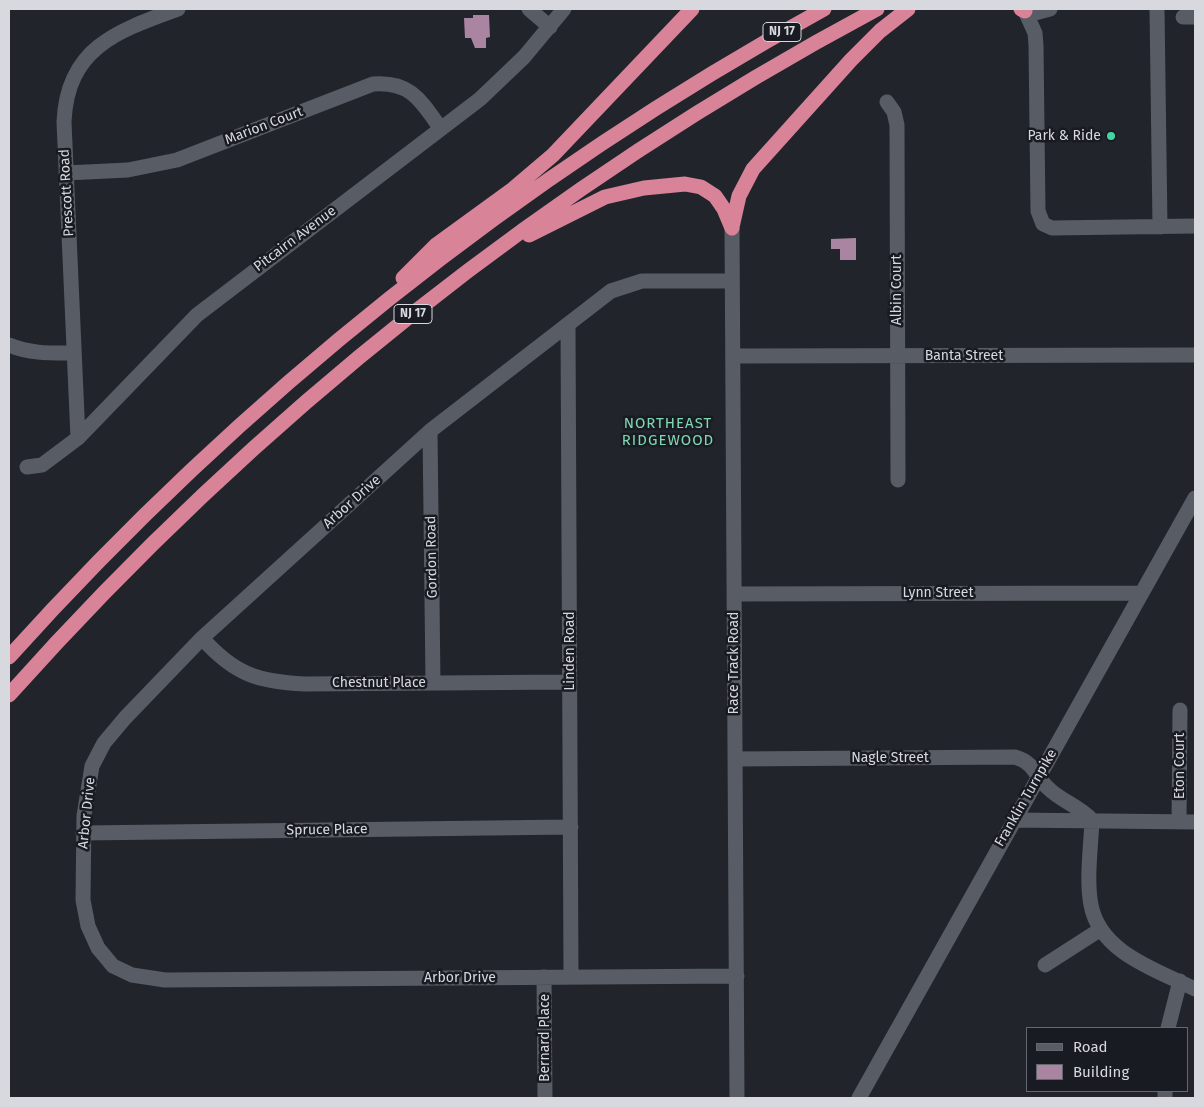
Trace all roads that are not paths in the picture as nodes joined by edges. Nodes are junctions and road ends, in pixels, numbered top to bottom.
1 (178, 9) edge
2 (529, 9) edge
3 (564, 9) edge
4 (692, 9) edge
5 (824, 9) edge
6 (877, 9) edge
7 (908, 9) edge
8 (1050, 9) edge
9 (1157, 9) edge
10 (1023, 10) edge
11 (550, 27) junction
12 (887, 102) dead end
13 (441, 129) junction
14 (66, 173) junction
15 (1195, 226) edge
16 (1160, 227) junction
17 (732, 228) junction
18 (479, 262) junction
19 (732, 281) junction
20 (360, 321) junction
21 (568, 324) junction
22 (9, 344) edge
23 (74, 352) junction
24 (1195, 355) edge
25 (733, 356) junction
26 (897, 356) junction
27 (430, 431) junction
28 (78, 438) junction
29 (27, 467) dead end
30 (898, 480) dead end
31 (1195, 498) edge
32 (1141, 593) junction
33 (734, 594) junction
34 (202, 638) junction
35 (9, 656) edge
36 (570, 682) junction
37 (433, 683) junction
38 (9, 695) edge
39 (1180, 710) dead end
40 (735, 759) junction
41 (1038, 775) junction
42 (1013, 820) junction
43 (1092, 820) junction
44 (1180, 822) junction
45 (1195, 822) edge
46 (571, 827) junction
47 (83, 833) junction
48 (1101, 929) junction
49 (1044, 965) dead end
50 (737, 976) junction
51 (544, 977) junction
52 (571, 977) junction
53 (1180, 981) junction
54 (1195, 989) edge
55 (1168, 1027) edge
56 (545, 1098) edge
57 (737, 1098) edge
58 (859, 1098) edge

1 - 14 street, Prescott Road
2 - 11 street
3 - 11 street, Pitcairn Avenue
4 - 20 highway
5 - 20 highway, NJ 17
6 - 18 highway, NJ 17
7 - 17 highway
8 - 10 street
9 - 16 street
10 - 16 street
11 - 13 street, Pitcairn Avenue
12 - 26 street, Albin Court
13 - 14 street, Marion Court
13 - 28 street, Pitcairn Avenue
14 - 23 street, Prescott Road
15 - 16 street
17 - 18 highway
17 - 19 street, Race Track Road
18 - 38 highway, NJ 17
19 - 21 street, Arbor Drive
19 - 25 street, Race Track Road
20 - 35 highway, NJ 17
21 - 27 street, Arbor Drive
21 - 36 street, Linden Road
22 - 23 street
23 - 28 street, Prescott Road
24 - 26 street, Banta Street
25 - 26 street, Banta Street
25 - 33 street, Race Track Road
26 - 30 street, Albin Court
27 - 34 street, Arbor Drive
27 - 37 street, Gordon Road
28 - 29 street, Pitcairn Avenue
31 - 32 street, Franklin Turnpike
32 - 33 street, Lynn Street
32 - 41 street, Franklin Turnpike
33 - 40 street, Race Track Road
34 - 37 street, Chestnut Place
34 - 47 street, Arbor Drive
36 - 37 street, Chestnut Place
36 - 46 street, Linden Road
39 - 44 street, Eton Court
40 - 41 street, Nagle Street
40 - 50 street, Race Track Road
41 - 42 street, Franklin Turnpike
41 - 43 street, Nagle Street
42 - 43 street
42 - 58 street, Franklin Turnpike
43 - 44 street
43 - 48 street
44 - 45 street
46 - 47 street, Spruce Place
46 - 52 street, Linden Road
47 - 51 street, Arbor Drive
48 - 49 street
48 - 53 street
50 - 52 street, Arbor Drive
50 - 57 street, Race Track Road
51 - 52 street, Arbor Drive
51 - 56 street, Bernard Place
53 - 54 street
53 - 55 street

